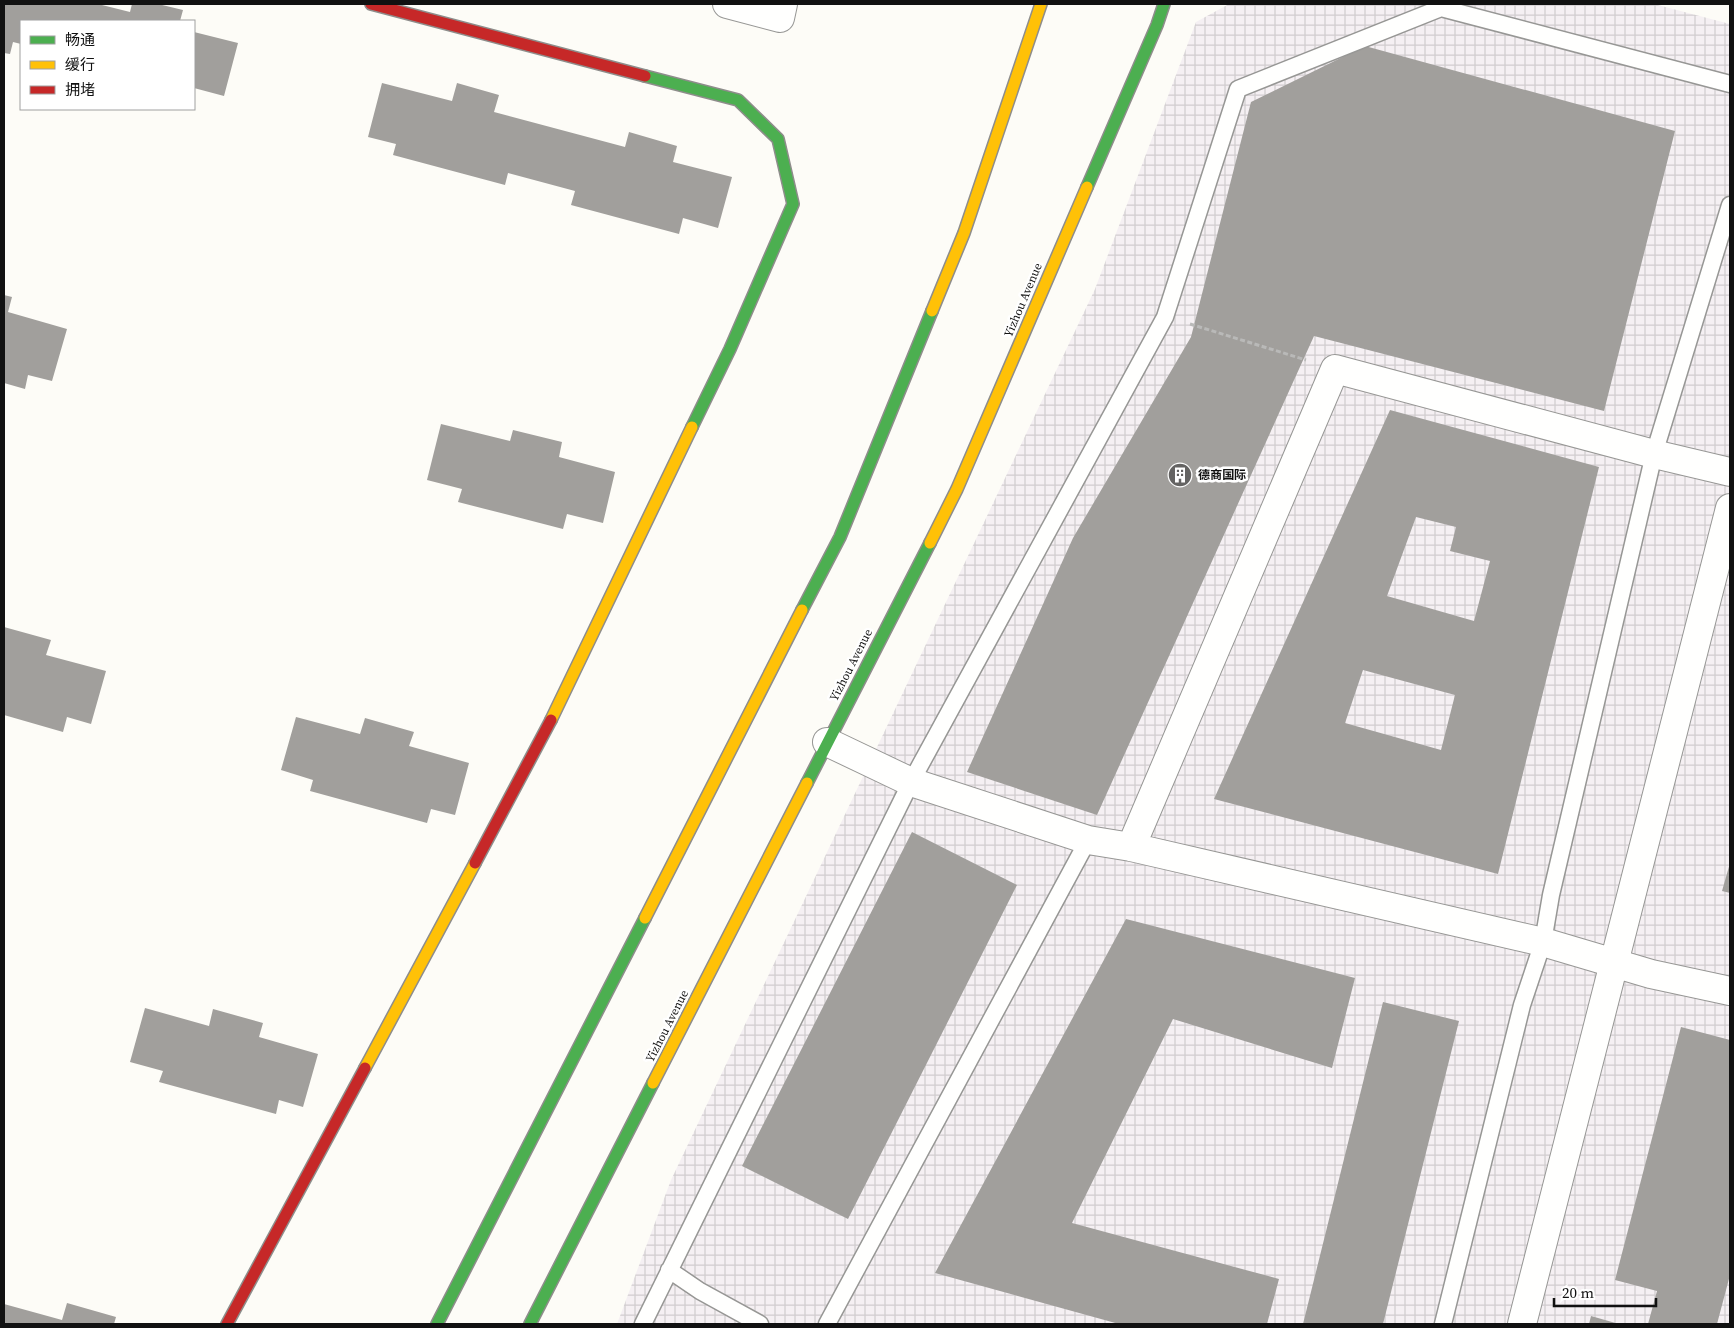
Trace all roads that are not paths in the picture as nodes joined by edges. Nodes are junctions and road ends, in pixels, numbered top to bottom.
1 (371, 4) edge
2 (727, 4) edge
3 (783, 4) edge
4 (1040, 4) edge
5 (1164, 4) edge
6 (1730, 84) edge
7 (1730, 205) edge
8 (1654, 454) junction
9 (1730, 472) edge
10 (1730, 508) edge
11 (827, 742) junction
12 (911, 782) junction
13 (1088, 840) junction
14 (1131, 848) junction
15 (1543, 942) junction
16 (1613, 964) junction
17 (1730, 991) edge
18 (669, 1270) junction
19 (227, 1324) edge
20 (437, 1324) edge
21 (530, 1324) edge
22 (643, 1324) edge
23 (760, 1324) edge
24 (827, 1324) edge
25 (1443, 1324) edge
26 (1522, 1324) edge

1 - 19 main road
2 - 3 street
4 - 20 main road
5 - 11 main road, Yizhou Avenue
6 - 12 lane
7 - 8 lane
8 - 9 street
8 - 14 street
8 - 15 lane
10 - 16 street
11 - 12 street
11 - 21 main road, Yizhou Avenue
12 - 13 street
12 - 18 lane
13 - 14 street
13 - 24 lane
14 - 15 street
15 - 16 street
15 - 25 lane
16 - 17 street
16 - 26 street
18 - 22 lane
18 - 23 lane

